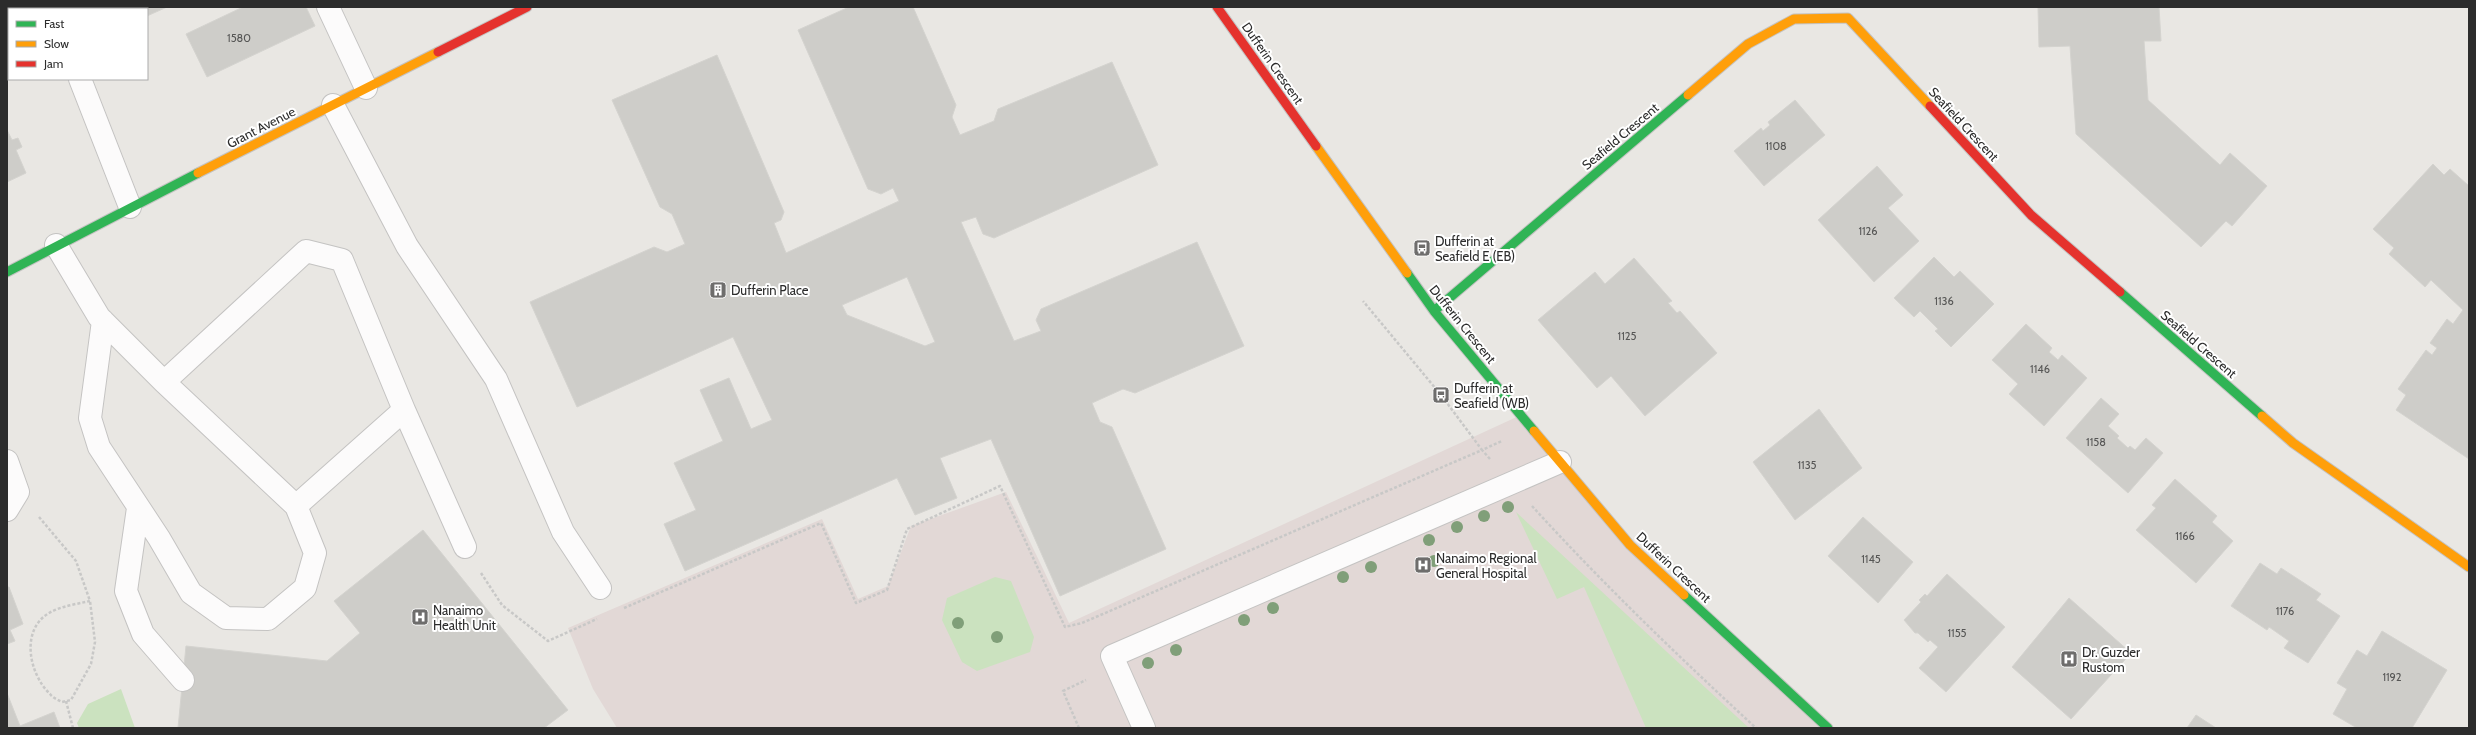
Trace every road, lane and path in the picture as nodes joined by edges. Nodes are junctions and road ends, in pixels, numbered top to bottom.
1 (328, 7) edge
2 (527, 7) edge
3 (1217, 7) edge
4 (80, 80) edge
5 (366, 88) junction
6 (333, 105) junction
7 (130, 207) junction
8 (56, 245) junction
9 (7, 272) edge
10 (1363, 301) dead end
11 (1434, 311) junction
12 (103, 321) junction
13 (164, 382) junction
14 (404, 410) junction
15 (1482, 450) junction
16 (7, 461) edge
17 (1560, 462) junction
18 (1511, 483) junction
19 (13, 501) edge
20 (296, 506) junction
21 (138, 508) junction
22 (465, 547) joint
23 (2469, 567) edge
24 (600, 588) dead end
25 (90, 601) junction
26 (620, 610) dead end
27 (598, 619) dead end
28 (183, 680) dead end
29 (1086, 680) dead end
30 (66, 701) junction
31 (74, 728) edge
32 (1079, 728) edge
33 (1144, 728) edge
34 (1756, 728) edge
35 (1828, 728) edge

1 - 5 street
2 - 5 street, Grant Avenue
3 - 11 street, Dufferin Crescent
4 - 7 street
5 - 6 street, Grant Avenue
6 - 7 street, Grant Avenue
6 - 24 street
7 - 8 street, Grant Avenue
8 - 9 street, Grant Avenue
8 - 12 street
10 - 15 path
11 - 17 street, Dufferin Crescent
11 - 23 street, Seafield Crescent
12 - 13 street
12 - 21 street
13 - 14 street
13 - 20 street
14 - 20 street
14 - 22 street
15 - 18 path
15 - 26 path
16 - 19 street
17 - 18 street
17 - 35 street, Dufferin Crescent
18 - 33 street
18 - 34 path
19 - 25 path
20 - 21 street
21 - 28 street
22 - 27 path
25 - 30 path
25 - 30 path
29 - 32 path
30 - 31 path

